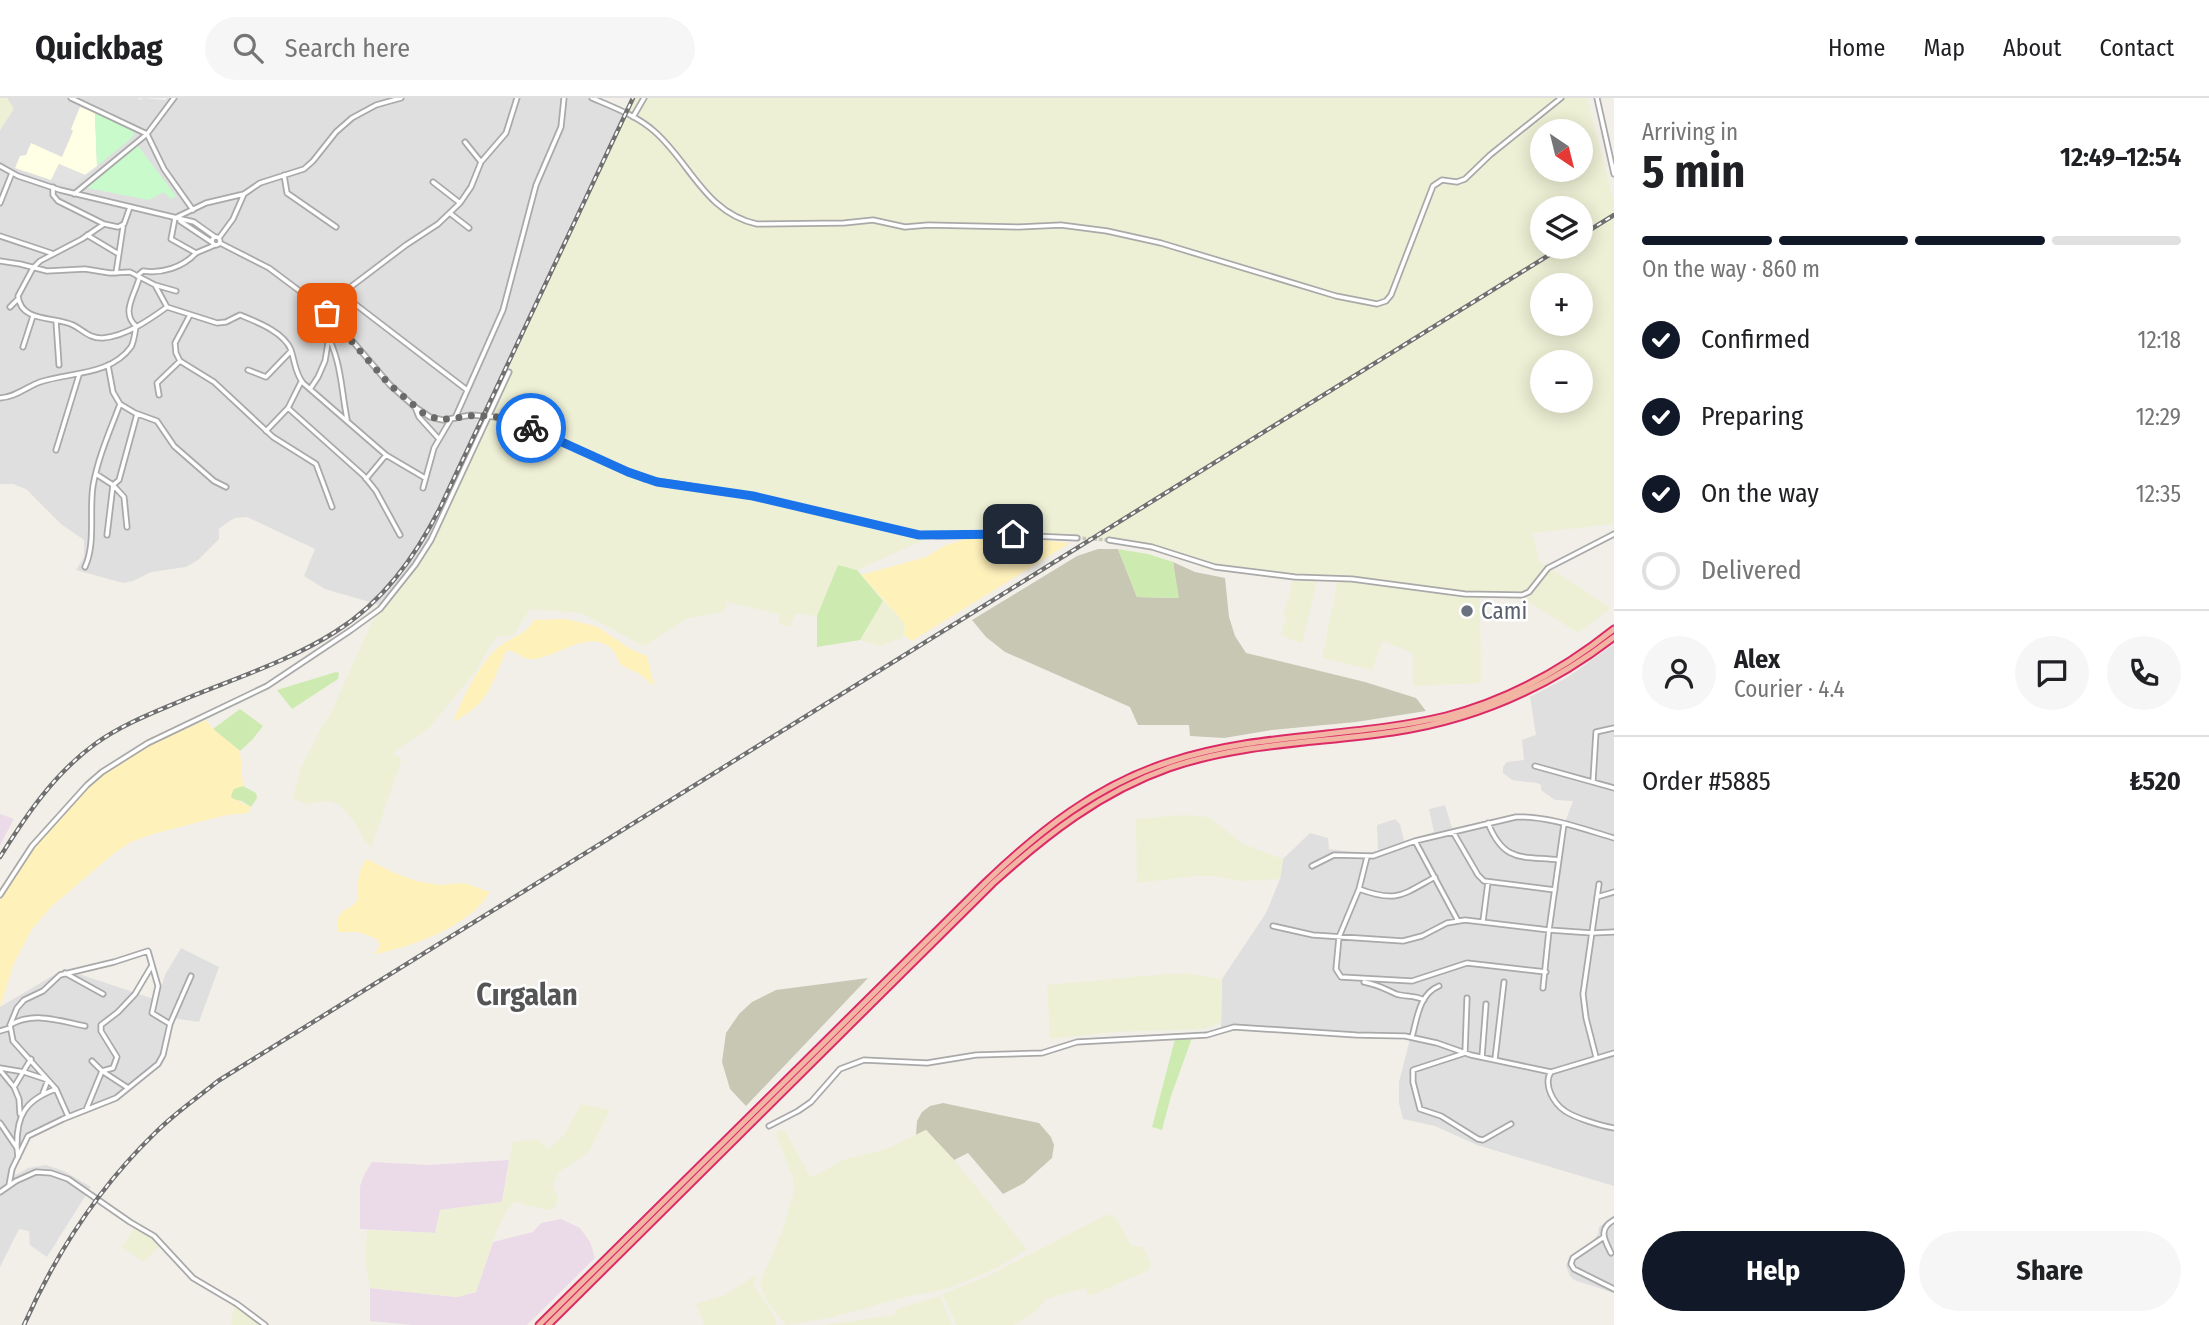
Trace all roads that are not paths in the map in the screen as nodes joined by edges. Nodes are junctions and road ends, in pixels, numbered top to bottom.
1 (71, 98) edge
2 (174, 98) edge
3 (401, 98) edge
4 (517, 98) edge
5 (564, 98) edge
6 (592, 98) edge
7 (644, 98) edge
8 (1562, 98) edge
9 (1597, 98) edge
10 (633, 117) junction
11 (147, 134) junction
12 (465, 142) dead end
13 (481, 162) junction
14 (0, 166) edge
15 (12, 173) junction
16 (1614, 174) edge
17 (284, 176) junction
18 (433, 182) dead end
19 (52, 187) junction
20 (74, 194) junction
21 (244, 194) junction
22 (0, 203) edge
23 (460, 203) junction
24 (130, 206) junction
25 (192, 210) junction
26 (451, 214) junction
27 (176, 218) junction
28 (104, 224) junction
29 (124, 224) junction
30 (336, 227) dead end
31 (469, 228) dead end
32 (87, 235) junction
33 (0, 236) edge
34 (218, 239) junction
35 (214, 244) junction
36 (51, 253) junction
37 (117, 253) junction
38 (196, 253) junction
39 (0, 261) edge
40 (33, 268) junction
41 (116, 273) junction
42 (138, 278) junction
43 (155, 285) junction
44 (176, 291) dead end
45 (342, 294) junction
46 (18, 299) junction
47 (9, 307) dead end
48 (167, 307) junction
49 (327, 313) junction
50 (33, 316) junction
51 (190, 316) junction
52 (331, 318) junction
53 (56, 321) junction
54 (136, 326) junction
55 (329, 337) junction
56 (23, 347) dead end
57 (291, 351) junction
58 (180, 361) junction
59 (59, 365) dead end
60 (108, 365) junction
61 (248, 370) dead end
62 (509, 372) dead end
63 (79, 374) junction
64 (302, 381) junction
65 (310, 389) junction
66 (467, 390) junction
67 (159, 395) dead end
68 (0, 398) edge
69 (120, 404) junction
70 (415, 407) junction
71 (288, 408) junction
72 (137, 414) junction
73 (490, 418) junction
74 (453, 419) junction
75 (347, 421) junction
76 (266, 431) junction
77 (439, 439) junction
78 (56, 450) dead end
79 (386, 455) junction
80 (95, 474) junction
81 (425, 478) junction
82 (366, 479) junction
83 (113, 485) junction
84 (226, 487) dead end
85 (423, 488) dead end
86 (332, 508) dead end
87 (127, 527) dead end
88 (1614, 534) edge
89 (107, 535) dead end
90 (400, 535) dead end
91 (1077, 538) tunnel mouth
92 (1109, 540) tunnel mouth
93 (85, 567) dead end
94 (1614, 629) edge
95 (1614, 637) edge
96 (1614, 727) edge
97 (1535, 766) dead end
98 (1593, 782) junction
99 (1614, 788) edge
100 (1488, 823) junction
101 (1564, 824) junction
102 (1453, 832) junction
103 (1614, 838) edge
104 (1415, 841) junction
105 (1367, 857) junction
106 (1559, 860) junction
107 (1312, 866) dead end
108 (1435, 877) junction
109 (1488, 882) junction
110 (1599, 884) dead end
111 (1359, 889) junction
112 (1555, 890) junction
113 (1614, 892) edge
114 (0, 895) edge
115 (1597, 897) junction
116 (1458, 920) junction
117 (1483, 921) junction
118 (1273, 926) dead end
119 (1549, 930) junction
120 (1614, 932) edge
121 (1592, 933) junction
122 (1339, 937) junction
123 (151, 967) junction
124 (1546, 972) junction
125 (65, 973) junction
126 (191, 976) dead end
127 (1363, 980) junction
128 (1504, 982) dead end
129 (1439, 986) dead end
130 (1544, 988) dead end
131 (103, 993) dead end
132 (1467, 998) dead end
133 (1424, 1000) junction
134 (1486, 1004) dead end
135 (170, 1024) junction
136 (85, 1026) dead end
137 (10, 1027) junction
138 (0, 1031) edge
139 (1412, 1037) junction
140 (1465, 1053) junction
141 (1614, 1053) edge
142 (1482, 1057) junction
143 (1597, 1058) junction
144 (31, 1059) junction
145 (1495, 1059) junction
146 (92, 1061) dead end
147 (0, 1069) edge
148 (102, 1071) junction
149 (24, 1072) junction
150 (1551, 1072) junction
151 (48, 1080) junction
152 (14, 1087) junction
153 (128, 1088) junction
154 (56, 1089) junction
155 (42, 1095) junction
156 (86, 1110) junction
157 (68, 1116) junction
158 (20, 1117) junction
159 (0, 1123) edge
160 (1511, 1124) dead end
161 (769, 1126) dead end
162 (1614, 1128) edge
163 (17, 1148) junction
164 (18, 1159) junction
165 (9, 1185) junction
166 (0, 1192) edge
167 (1614, 1220) edge
168 (1604, 1237) junction
169 (1611, 1254) dead end
170 (1614, 1289) edge
171 (265, 1325) edge
172 (539, 1325) edge
173 (548, 1325) edge

1 - 11 street
2 - 11 street
3 - 17 street
4 - 13 street
5 - 66 street
6 - 10 street
7 - 10 street
8 - 10 street
9 - 16 street
11 - 20 street
11 - 25 street
12 - 13 street
13 - 23 street
14 - 15 street
15 - 19 street
15 - 22 street
17 - 21 street
17 - 30 street
18 - 23 street
19 - 20 street
19 - 28 street
20 - 24 street
21 - 25 street
21 - 34 street
23 - 26 street
24 - 27 street
24 - 29 street
25 - 27 street
26 - 31 street
26 - 45 street
27 - 34 street
27 - 35 street
27 - 38 street
28 - 29 street
28 - 32 street
29 - 37 street
32 - 36 street
32 - 37 street
33 - 36 street
34 - 35 street
34 - 35 street
34 - 49 street
35 - 38 street
36 - 40 street
37 - 41 street
38 - 42 street
39 - 40 street
40 - 41 street
40 - 46 street
41 - 42 street
42 - 43 street
42 - 54 street
43 - 44 street
43 - 48 street
45 - 49 street
45 - 66 street
46 - 47 street
46 - 50 street
48 - 51 street
48 - 54 street
49 - 52 street
50 - 53 street
50 - 56 street
51 - 57 street
51 - 58 street
52 - 55 street
52 - 70 street
53 - 54 street
53 - 59 street
54 - 60 street
55 - 65 street
55 - 75 street
57 - 61 street
57 - 64 street
58 - 67 street
58 - 76 street
60 - 63 street
60 - 69 street
62 - 73 street
63 - 68 street
63 - 78 street
64 - 65 street
64 - 71 street
65 - 75 street
66 - 74 street
69 - 72 street
69 - 80 street
70 - 74 street
70 - 77 street
71 - 76 street
71 - 82 street
72 - 83 street
72 - 84 street
73 - 74 street
73 - 91 street
73 - 114 street
74 - 77 street
75 - 79 street
76 - 86 street
77 - 81 street
79 - 81 street
79 - 82 street
80 - 83 street
80 - 93 street
81 - 85 street
82 - 90 street
83 - 87 street
83 - 89 street
88 - 92 street
94 - 172 highway
95 - 173 highway
96 - 98 street
97 - 98 street
98 - 99 street
100 - 101 street
100 - 102 street
100 - 106 street
101 - 103 street
101 - 106 street
102 - 104 street
102 - 109 street
104 - 105 street
104 - 108 street
105 - 107 street
105 - 111 street
106 - 112 street
108 - 111 street
108 - 116 street
109 - 112 street
109 - 117 street
110 - 115 street
111 - 122 street
112 - 119 street
113 - 115 street
115 - 121 street
116 - 117 street
116 - 122 street
117 - 119 street
118 - 122 street
119 - 121 street
119 - 124 street
120 - 121 street
121 - 143 street
122 - 127 street
123 - 125 street
123 - 135 street
123 - 148 street
124 - 127 street
124 - 130 street
125 - 131 street
125 - 137 street
126 - 135 street
127 - 133 street
128 - 145 street
129 - 133 street
132 - 140 street
133 - 139 street
134 - 142 street
135 - 153 street
136 - 137 street
137 - 138 street
137 - 144 street
139 - 140 street
139 - 161 street
140 - 142 street
140 - 160 street
141 - 143 street
142 - 145 street
143 - 150 street
144 - 149 street
144 - 151 street
145 - 150 street
146 - 148 street
147 - 149 street
147 - 152 street
148 - 153 street
148 - 156 street
149 - 151 street
149 - 152 street
150 - 162 street
151 - 154 street
151 - 155 street
152 - 158 street
153 - 156 street
154 - 155 street
154 - 157 street
155 - 158 street
156 - 157 street
157 - 164 street
158 - 163 street
159 - 163 street
163 - 164 street
164 - 165 street
165 - 166 street
165 - 171 street
167 - 168 street
168 - 169 street
168 - 170 street

